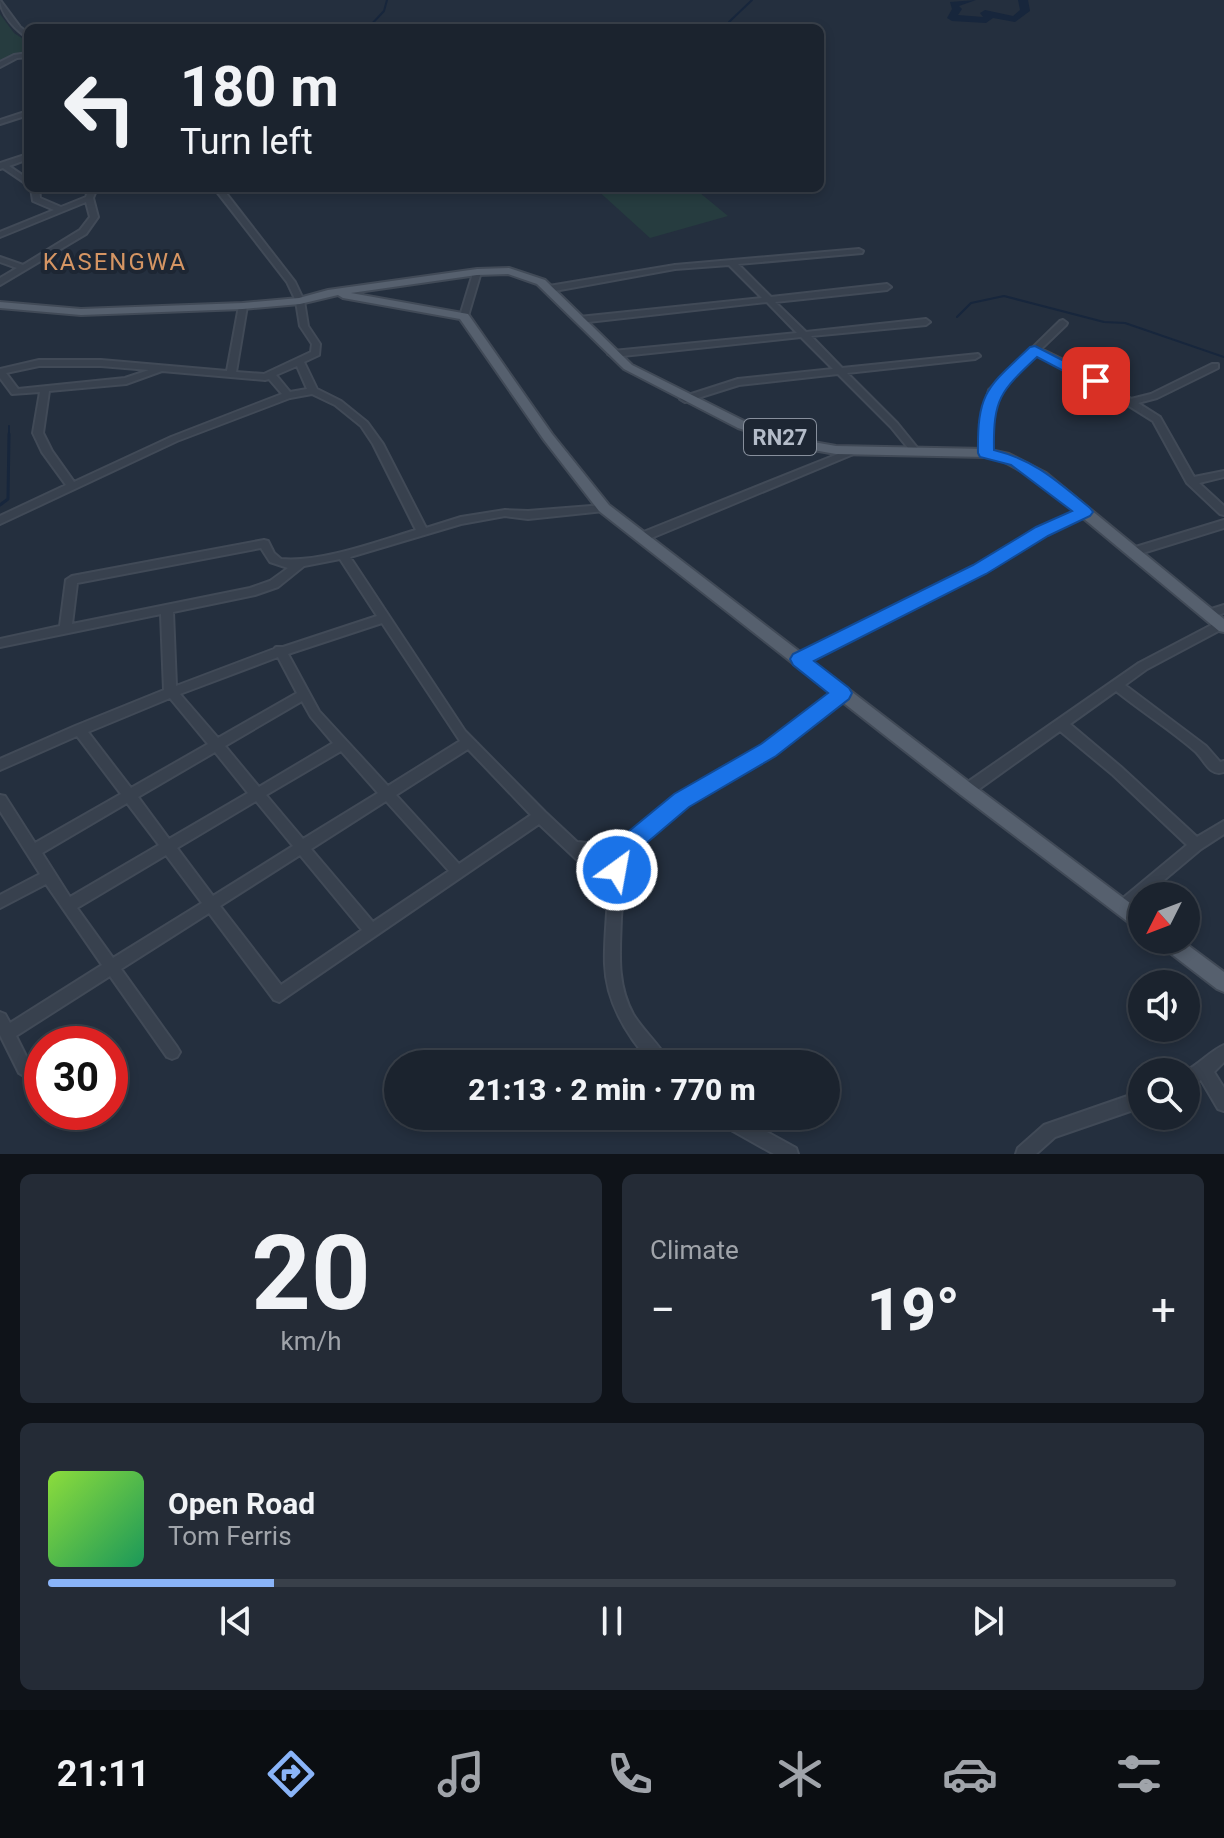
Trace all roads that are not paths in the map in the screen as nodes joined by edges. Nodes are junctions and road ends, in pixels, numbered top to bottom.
1 (0, 2) edge
2 (24, 33) edge
3 (24, 55) edge
4 (0, 65) edge
5 (24, 114) edge
6 (0, 122) edge
7 (24, 158) edge
8 (2, 166) edge
9 (24, 180) edge
10 (35, 192) edge
11 (92, 192) edge
12 (94, 192) edge
13 (221, 192) edge
14 (61, 210) junction
15 (0, 235) edge
16 (859, 251) dead end
17 (0, 259) edge
18 (731, 262) junction
19 (24, 268) junction
20 (477, 272) junction
21 (0, 282) edge
22 (887, 287) dead end
23 (549, 289) junction
24 (328, 293) junction
25 (768, 298) junction
26 (300, 301) junction
27 (0, 305) edge
28 (243, 306) junction
29 (464, 316) junction
30 (579, 320) junction
31 (926, 322) dead end
32 (1063, 323) dead end
33 (803, 334) junction
34 (1035, 350) junction
35 (613, 354) junction
36 (975, 356) dead end
37 (300, 363) junction
38 (1215, 366) dead end
39 (160, 369) junction
40 (839, 370) junction
41 (0, 372) edge
42 (231, 373) junction
43 (271, 375) junction
44 (45, 389) junction
45 (313, 391) junction
46 (288, 395) junction
47 (685, 399) junction
48 (1130, 402) junction
49 (853, 451) junction
50 (916, 452) junction
51 (986, 453) junction
52 (1224, 474) edge
53 (1191, 481) junction
54 (72, 486) junction
55 (604, 508) junction
56 (1084, 512) junction
57 (1224, 512) edge
58 (0, 520) edge
59 (1224, 524) edge
60 (422, 531) junction
61 (640, 538) junction
62 (1133, 552) junction
63 (343, 555) junction
64 (301, 563) junction
65 (1224, 609) edge
66 (167, 611) junction
67 (1209, 614) junction
68 (383, 618) junction
69 (1222, 625) edge
70 (66, 628) junction
71 (0, 643) edge
72 (280, 650) junction
73 (799, 659) junction
74 (1117, 686) junction
75 (170, 690) junction
76 (842, 693) junction
77 (303, 695) junction
78 (1061, 724) junction
79 (79, 729) junction
80 (469, 742) junction
81 (343, 743) junction
82 (216, 745) junction
83 (0, 765) edge
84 (1224, 766) edge
85 (967, 790) junction
86 (389, 792) junction
87 (257, 794) junction
88 (129, 795) junction
89 (0, 800) edge
90 (540, 816) junction
91 (1224, 827) edge
92 (1196, 845) junction
93 (168, 847) junction
94 (301, 847) junction
95 (576, 848) junction
96 (32, 852) junction
97 (620, 852) junction
98 (599, 870) junction
99 (458, 872) junction
100 (48, 876) junction
101 (615, 887) junction
102 (0, 902) edge
103 (211, 904) junction
104 (68, 906) junction
105 (1122, 907) junction
106 (1128, 912) edge
107 (372, 931) junction
108 (1186, 954) edge
109 (112, 967) junction
110 (1224, 983) edge
111 (3, 1026) edge
112 (651, 1050) edge
113 (172, 1052) dead end
114 (1224, 1052) edge
115 (24, 1068) dead end
116 (1204, 1070) junction
117 (1200, 1072) edge
118 (1224, 1103) edge
119 (1128, 1104) edge
120 (748, 1130) edge
121 (790, 1154) edge
122 (1024, 1154) edge

1 - 2 street
3 - 4 street
5 - 6 street
7 - 8 street
8 - 9 street
10 - 14 street
11 - 14 street
12 - 19 street
13 - 26 street
14 - 15 street
16 - 18 street
17 - 19 street
18 - 23 street
18 - 25 street
19 - 21 street
20 - 23 main road, RN27
20 - 24 main road, RN27
20 - 29 street
22 - 25 street
23 - 30 main road, RN27
24 - 26 main road, RN27
24 - 29 main road
25 - 30 street
25 - 33 street
26 - 28 main road, RN27
26 - 37 street
27 - 28 main road, RN27
28 - 42 street
29 - 55 main road
30 - 35 main road, RN27
31 - 33 street
32 - 34 street
33 - 35 street
33 - 40 street
34 - 48 street
34 - 51 street
35 - 47 main road, RN27
36 - 40 street
37 - 43 street
37 - 45 street
38 - 48 street
39 - 41 street
39 - 42 street
39 - 44 street
40 - 47 street
40 - 50 street
41 - 44 street
42 - 43 street
43 - 46 street
44 - 54 street
45 - 46 street
45 - 60 street
46 - 54 street
47 - 49 main road, RN27
48 - 53 street
49 - 50 main road, RN27
49 - 61 street
50 - 51 main road, RN27
51 - 56 main road, RN27
52 - 53 street
53 - 57 street
54 - 58 street
55 - 60 street
55 - 61 main road
56 - 62 main road, RN27
56 - 73 street
59 - 62 street
60 - 63 street
61 - 73 main road
62 - 67 main road, RN27
63 - 64 street
63 - 68 street
64 - 66 street
64 - 70 street
65 - 67 street
66 - 70 street
66 - 75 street
67 - 69 main road, RN27
68 - 72 street
68 - 80 street
69 - 74 street
70 - 71 street
72 - 75 street
72 - 77 street
73 - 76 main road
74 - 78 street
74 - 84 street
75 - 79 street
75 - 82 street
76 - 85 main road
76 - 97 street
77 - 81 street
77 - 82 street
78 - 85 street
78 - 92 street
79 - 83 street
79 - 88 street
80 - 86 street
80 - 90 street
81 - 86 street
81 - 87 street
82 - 87 street
82 - 88 street
85 - 105 main road
86 - 94 street
86 - 99 street
87 - 93 street
87 - 94 street
88 - 93 street
88 - 96 street
89 - 96 street
90 - 95 street
90 - 99 street
91 - 92 street
92 - 105 street
93 - 103 street
93 - 104 street
94 - 103 street
94 - 107 street
95 - 97 street
95 - 98 street
96 - 100 street
97 - 98 street
97 - 101 street
98 - 101 street
99 - 107 street
100 - 102 street
100 - 104 street
101 - 112 street
103 - 107 street
103 - 109 street
104 - 109 street
105 - 106 main road
108 - 110 main road
109 - 111 street
109 - 113 street
111 - 115 street
114 - 116 street
116 - 117 street
116 - 118 street
119 - 122 street
120 - 121 street

